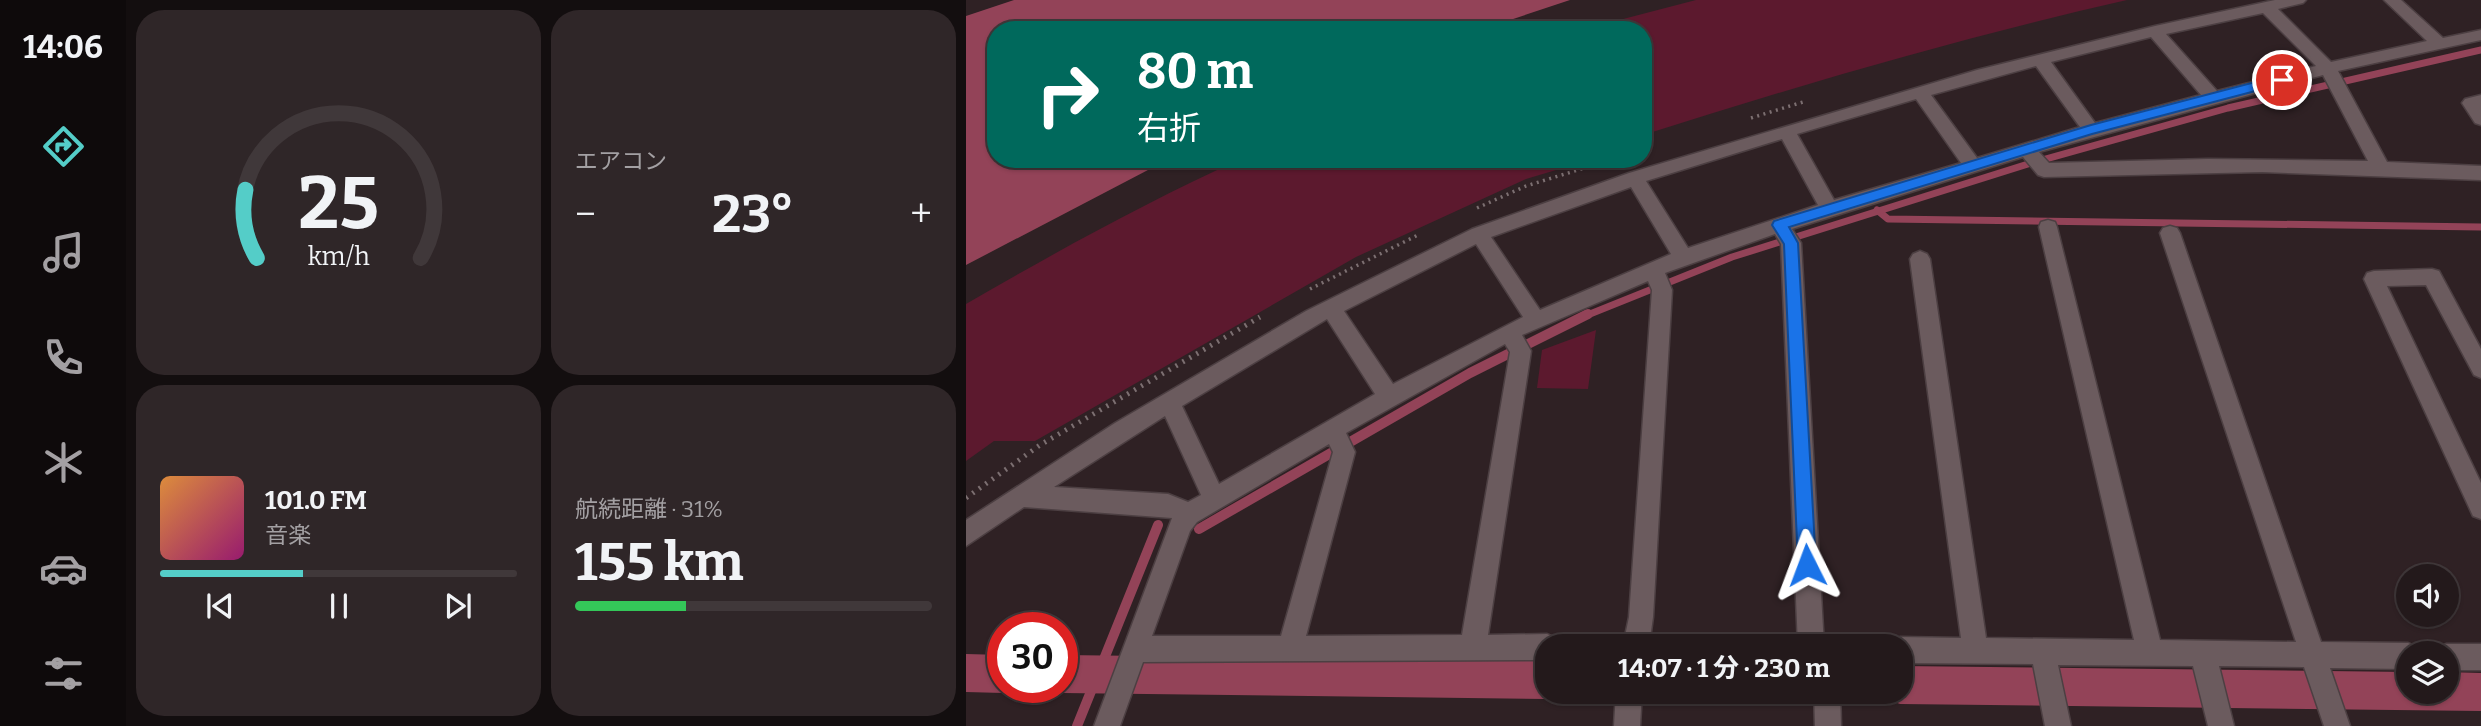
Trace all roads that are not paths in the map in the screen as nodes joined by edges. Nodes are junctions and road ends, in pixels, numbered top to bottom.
1 (2298, 0) edge
2 (2392, 0) edge
3 (2266, 7) junction
4 (2155, 31) junction
5 (2481, 35) edge
6 (2439, 43) junction
7 (2040, 59) junction
8 (2333, 77) junction
9 (1921, 93) junction
10 (2213, 98) junction
11 (2481, 101) edge
12 (2481, 120) edge
13 (1786, 131) junction
14 (2086, 146) junction
15 (2033, 158) junction
16 (1972, 165) junction
17 (2381, 167) junction
18 (2481, 173) edge
19 (1635, 178) junction
20 (1829, 209) junction
21 (2048, 227) dead end
22 (1785, 233) junction
23 (2170, 233) dead end
24 (1479, 234) junction
25 (1683, 257) junction
26 (1920, 259) dead end
27 (1657, 279) junction
28 (1331, 308) junction
29 (1535, 319) junction
30 (1515, 342) junction
31 (2481, 369) edge
32 (1389, 397) junction
33 (1169, 402) junction
34 (1339, 440) junction
35 (1020, 496) junction
36 (1214, 498) junction
37 (2481, 508) edge
38 (1189, 514) junction
39 (966, 535) edge
40 (1638, 634) edge
41 (1810, 634) edge
42 (1535, 647) edge
43 (1290, 648) junction
44 (1473, 648) junction
45 (1913, 650) edge
46 (1975, 651) junction
47 (2150, 653) junction
48 (2203, 654) junction
49 (1132, 655) junction
50 (2313, 656) junction
51 (2396, 656) edge
52 (2459, 657) edge
53 (2481, 657) edge
54 (2048, 675) junction
55 (1628, 704) edge
56 (1827, 704) edge
57 (2219, 716) edge
58 (2333, 716) edge
59 (1107, 726) edge
60 (1627, 726) edge
61 (1828, 726) edge
62 (2058, 726) edge

1 - 3 street
2 - 6 street
3 - 4 street
3 - 8 street
4 - 7 street
4 - 10 street
5 - 6 street
6 - 8 street
7 - 9 street
7 - 14 street
8 - 10 street
8 - 17 street
9 - 13 street
9 - 16 street
10 - 14 street
11 - 12 street
13 - 19 street
13 - 20 street
14 - 15 street
14 - 15 street
14 - 17 street
15 - 16 street
16 - 20 street
17 - 18 street
19 - 24 street
19 - 25 street
20 - 22 street
21 - 47 street
22 - 25 street
22 - 41 street
23 - 50 street
24 - 28 street
24 - 29 street
25 - 27 street
26 - 46 street
27 - 29 street
27 - 40 street
28 - 32 street
28 - 33 street
29 - 30 street
30 - 32 street
30 - 44 street
31 - 37 street
32 - 34 street
33 - 35 street
33 - 36 street
34 - 36 street
34 - 43 street
35 - 38 street
35 - 39 street
36 - 38 street
38 - 49 street
42 - 44 street
43 - 44 street
43 - 49 street
45 - 46 street
46 - 54 street
47 - 48 street
47 - 54 street
48 - 50 street
48 - 57 street
49 - 59 street
50 - 51 street
50 - 58 street
52 - 53 street
54 - 62 street
55 - 60 street
56 - 61 street

